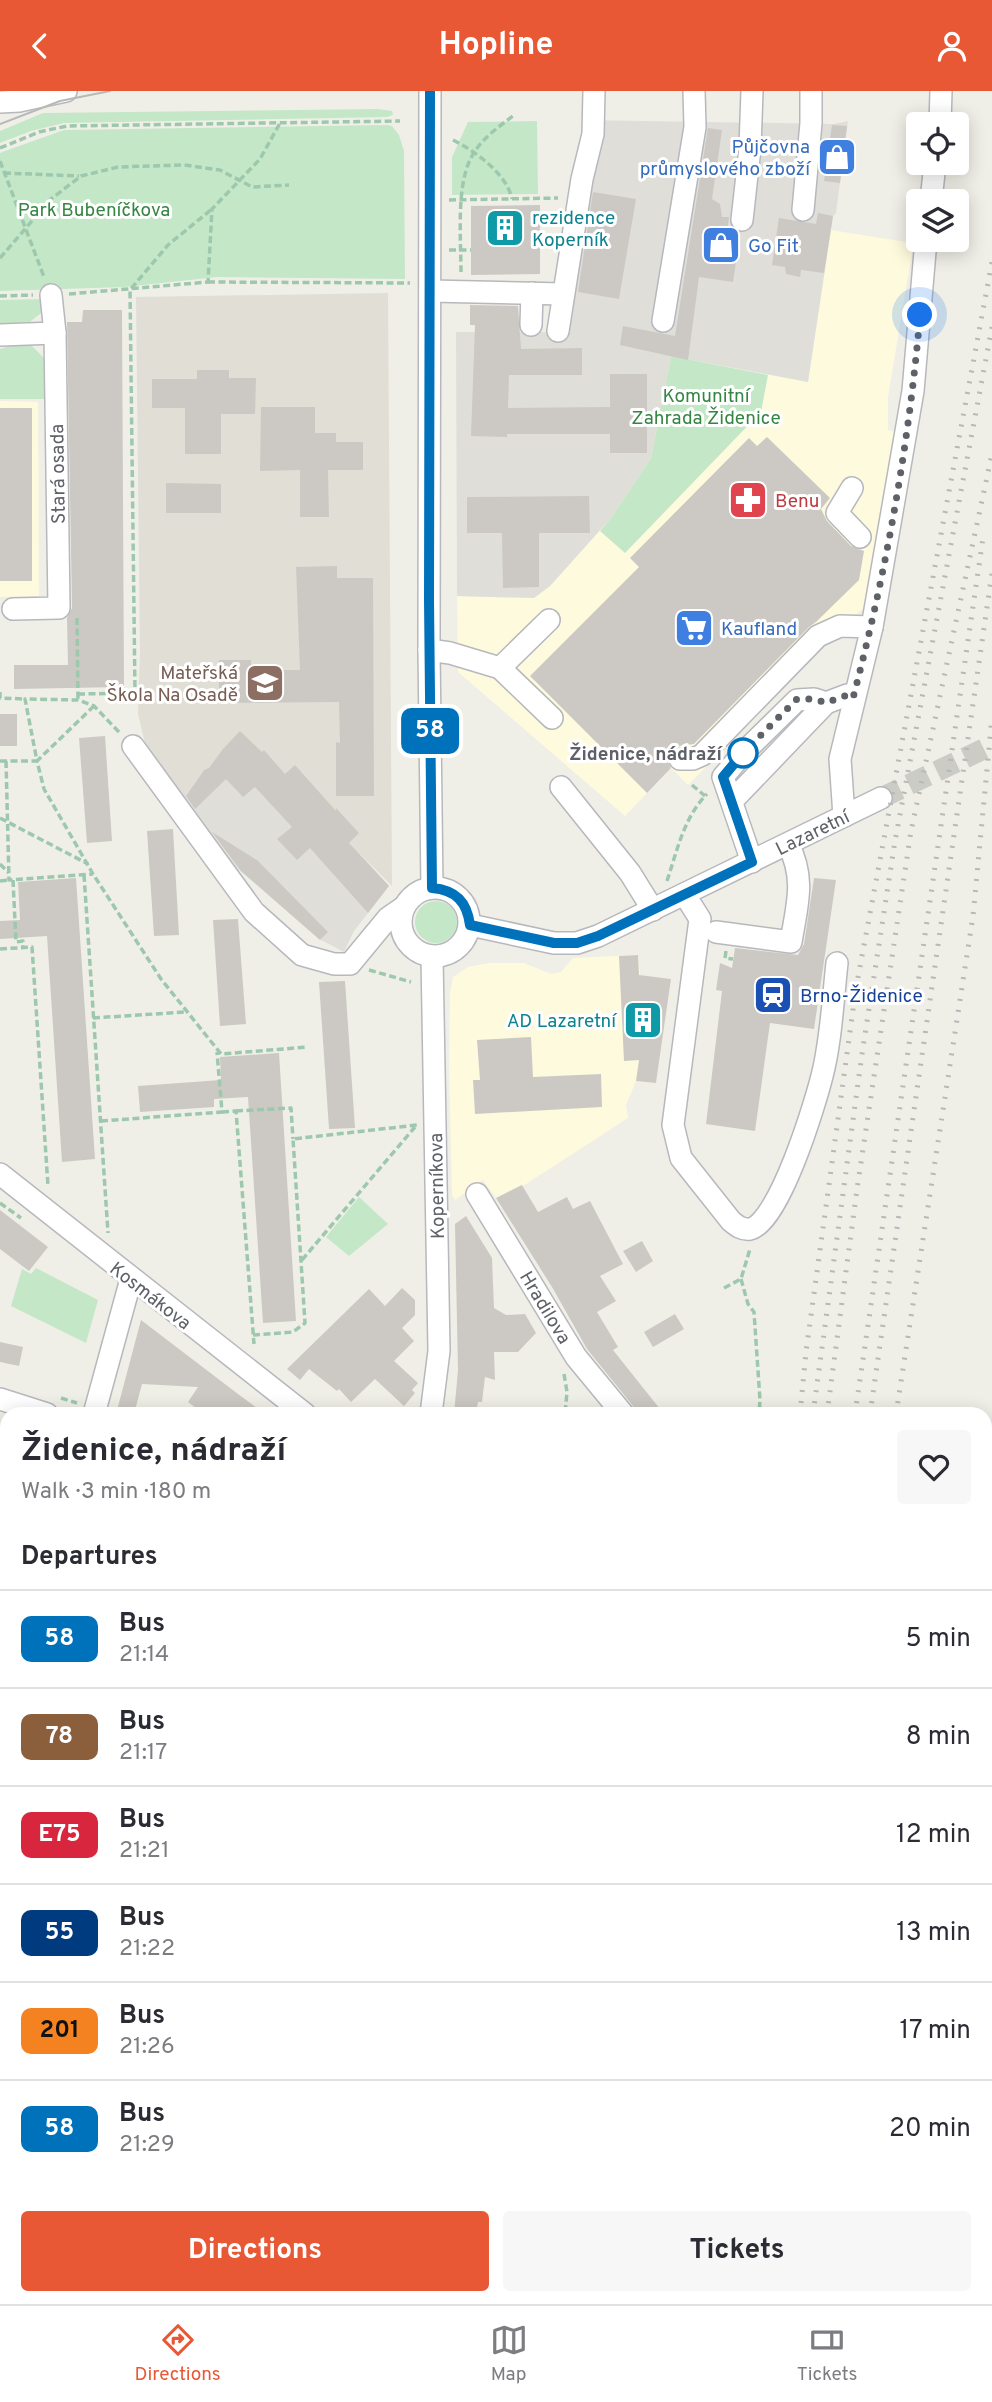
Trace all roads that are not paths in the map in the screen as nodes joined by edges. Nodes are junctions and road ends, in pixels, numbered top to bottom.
1 (66, 91) edge
2 (430, 91) edge
3 (594, 91) edge
4 (694, 91) edge
5 (752, 91) edge
6 (811, 91) edge
7 (941, 91) edge
8 (0, 102) edge
9 (940, 112) edge
10 (803, 210) dead end
11 (742, 220) dead end
12 (925, 252) edge
13 (430, 291) junction
14 (532, 293) junction
15 (51, 295) road end
16 (564, 295) junction
17 (663, 321) dead end
18 (531, 325) dead end
19 (558, 331) dead end
20 (55, 333) junction
21 (0, 335) edge
22 (852, 488) dead end
23 (860, 537) dead end
24 (13, 609) dead end
25 (549, 620) dead end
26 (872, 627) junction
27 (429, 650) junction
28 (500, 668) junction
29 (853, 698) junction
30 (826, 703) junction
31 (552, 718) dead end
32 (133, 746) road end
33 (680, 759) dead end
34 (561, 787) dead end
35 (881, 798) tunnel mouth
36 (732, 801) junction
37 (844, 816) junction
38 (788, 844) junction
39 (752, 862) junction
40 (432, 888) junction
41 (674, 893) junction
42 (404, 907) junction
43 (653, 910) junction
44 (470, 925) junction
45 (716, 932) dead end
46 (372, 937) junction
47 (406, 941) junction
48 (432, 957) junction
49 (837, 963) dead end
50 (0, 1174) edge
51 (477, 1194) dead end
52 (131, 1279) junction
53 (0, 1399) edge
54 (53, 1406) edge
55 (88, 1407) edge
56 (295, 1407) edge
57 (432, 1407) edge
58 (617, 1407) edge

1 - 8 street
2 - 13 street
3 - 16 street
4 - 17 street
5 - 11 street
6 - 10 street
7 - 9 street
12 - 26 street
13 - 14 street
13 - 27 street
14 - 16 street
14 - 18 street
15 - 20 street, Stará osada
16 - 19 street
20 - 21 street
20 - 24 street, Stará osada
22 - 23 street
25 - 28 street
26 - 29 street
26 - 33 street
27 - 28 street
27 - 40 street
28 - 31 street
29 - 30 street
29 - 37 street
30 - 36 street
30 - 36 street
32 - 46 street
34 - 43 street
35 - 37 street, Lazaretní
36 - 39 street
37 - 38 street, Lazaretní
38 - 39 street, Lazaretní
38 - 45 street
39 - 41 street, Lazaretní
40 - 42 street
40 - 44 street
41 - 43 street, Lazaretní
41 - 49 street
42 - 46 street
42 - 47 street
43 - 44 street, Lazaretní
44 - 48 street
46 - 47 street
47 - 48 street
48 - 57 street, Koperníkova
50 - 52 street, Kosmákova
51 - 58 street, Hradilova
52 - 55 street
52 - 56 street, Kosmákova
53 - 54 street

